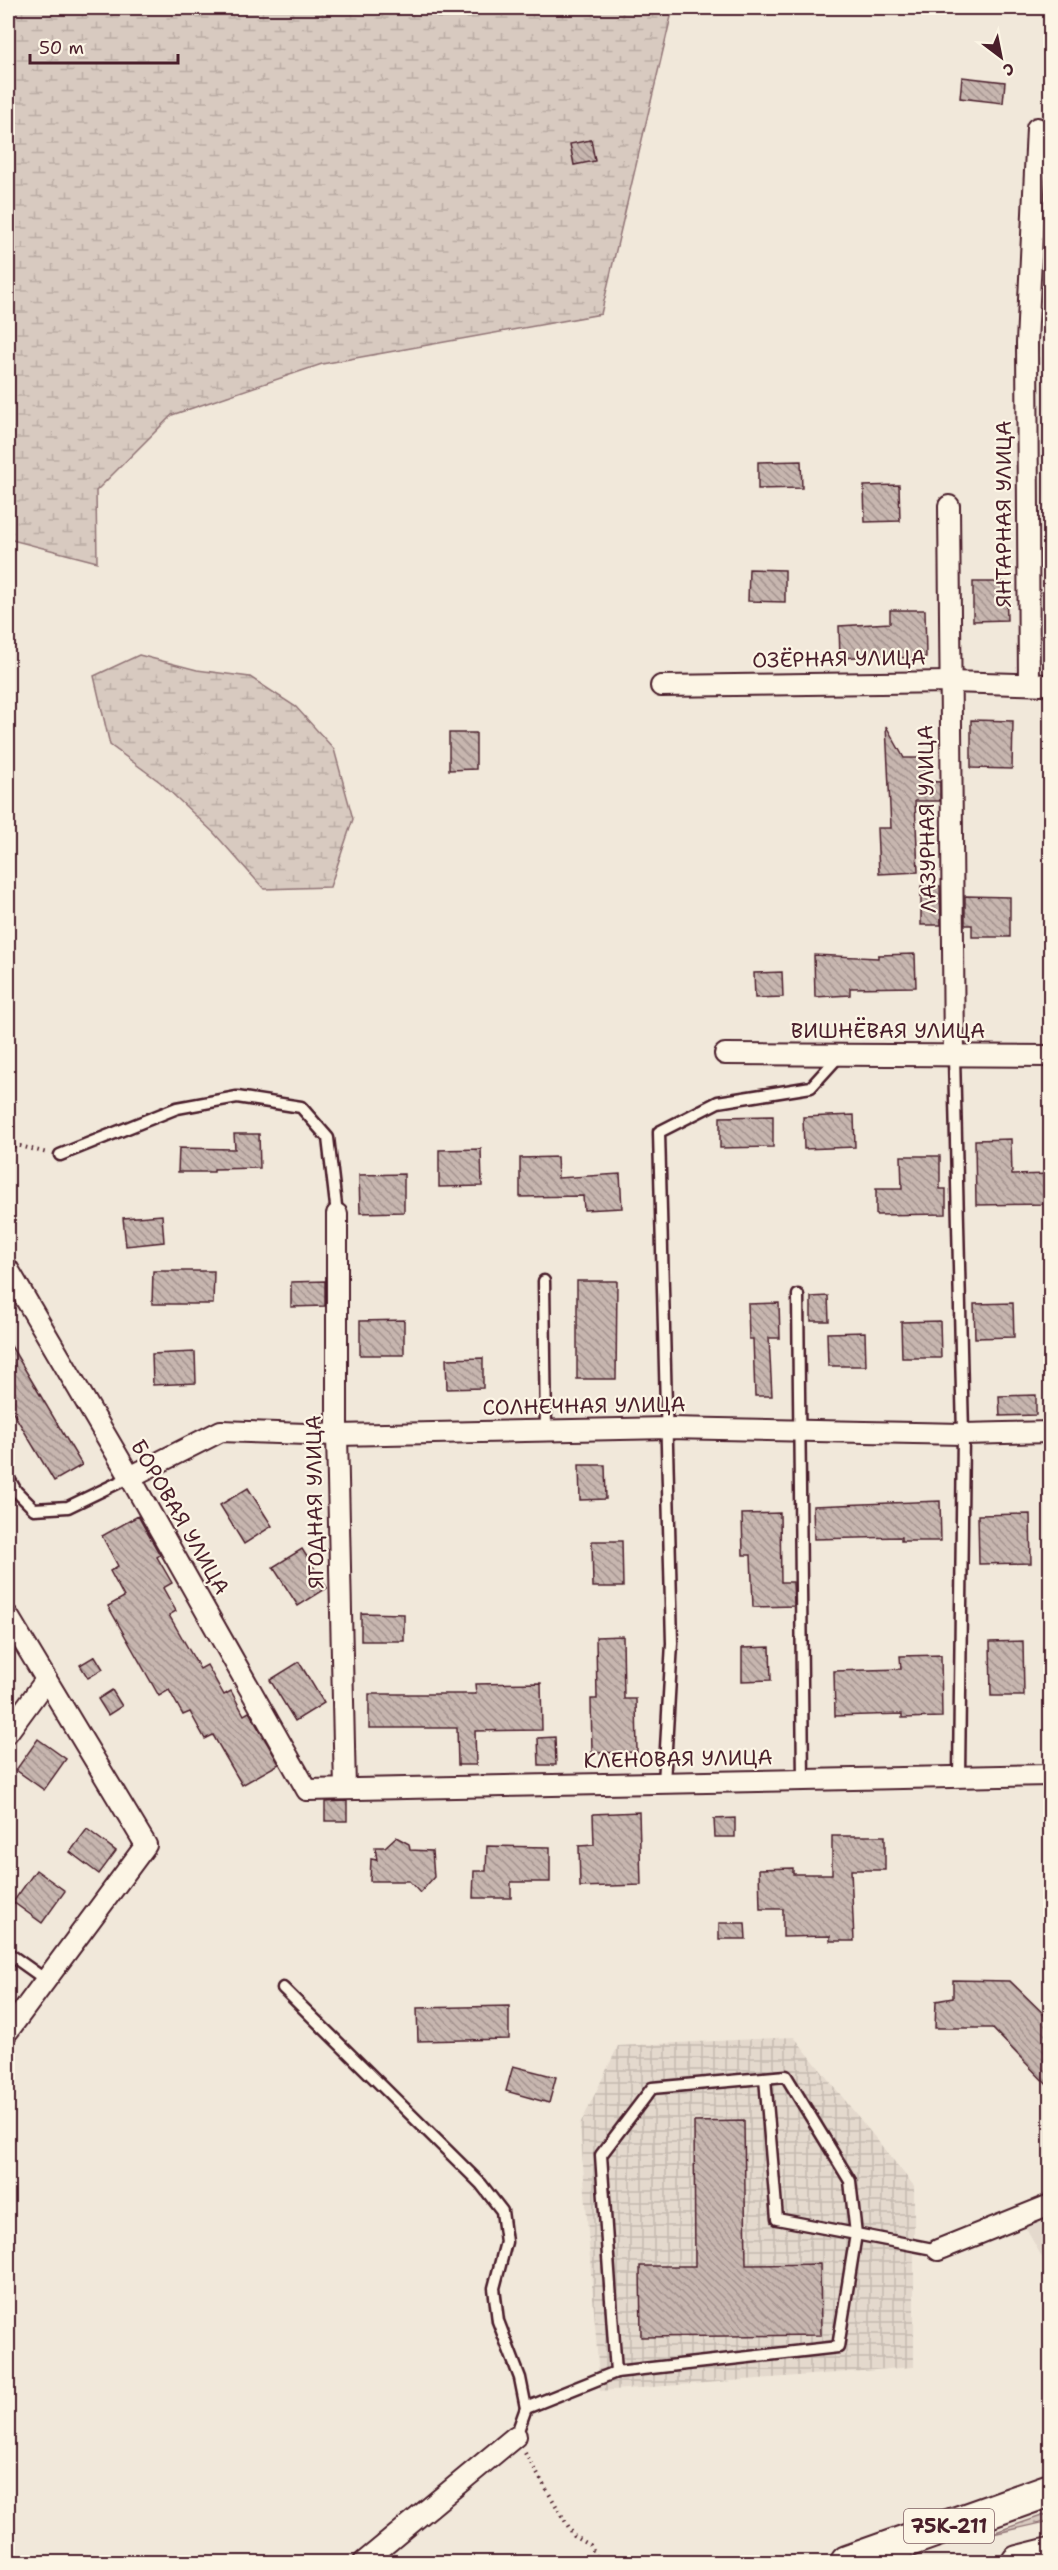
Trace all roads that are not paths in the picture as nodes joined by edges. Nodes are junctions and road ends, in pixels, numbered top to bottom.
1 (1037, 128) dead end
2 (949, 506) dead end
3 (950, 682) junction
4 (1029, 684) junction
5 (1050, 685) edge
6 (661, 686) dead end
7 (725, 1054) dead end
8 (840, 1055) junction
9 (954, 1056) junction
10 (1050, 1056) edge
11 (60, 1155) road end
12 (337, 1214) joint
13 (8, 1269) edge
14 (544, 1281) dead end
15 (798, 1295) dead end
16 (668, 1428) junction
17 (546, 1431) junction
18 (800, 1431) junction
19 (1050, 1432) edge
20 (963, 1434) junction
21 (337, 1435) junction
22 (8, 1477) edge
23 (130, 1477) junction
24 (8, 1616) edge
25 (46, 1680) junction
26 (8, 1732) edge
27 (1050, 1775) edge
28 (959, 1777) junction
29 (803, 1780) junction
30 (664, 1783) junction
31 (307, 1790) joint
32 (345, 1790) junction
33 (8, 1953) edge
34 (46, 1980) junction
35 (283, 1988) dead end
36 (8, 2031) edge
37 (765, 2078) junction
38 (1049, 2210) edge
39 (856, 2234) junction
40 (938, 2250) joint
41 (616, 2372) junction
42 (526, 2408) junction
43 (516, 2436) joint
44 (1050, 2490) edge
45 (1050, 2554) edge
46 (364, 2562) edge
47 (847, 2562) edge
48 (1018, 2562) edge

1 - 4 street, ЯНТАРНАЯ УЛИЦА
2 - 3 street, ОЗЁРНАЯ УЛИЦА
3 - 4 street
3 - 6 street, ОЗЁРНАЯ УЛИЦА
3 - 9 street, ЛАЗУРНАЯ УЛИЦА
4 - 5 street
7 - 8 street, ВИШНЁВАЯ УЛИЦА
8 - 9 street, ВИШНЁВАЯ УЛИЦА
8 - 16 lane
9 - 10 street, ВИШНЁВАЯ УЛИЦА
9 - 20 lane
11 - 12 lane
12 - 21 street, ЯГОДНАЯ УЛИЦА
13 - 23 street, БОРОВАЯ УЛИЦА
14 - 17 lane
15 - 18 lane
16 - 17 street, СОЛНЕЧНАЯ УЛИЦА
16 - 18 street, СОЛНЕЧНАЯ УЛИЦА
16 - 30 lane
17 - 21 street, СОЛНЕЧНАЯ УЛИЦА
18 - 20 street, СОЛНЕЧНАЯ УЛИЦА
18 - 29 lane
19 - 20 street, СОЛНЕЧНАЯ УЛИЦА
20 - 28 lane
21 - 23 street, СОЛНЕЧНАЯ УЛИЦА
21 - 32 street, ЯГОДНАЯ УЛИЦА
22 - 23 lane
23 - 31 street, БОРОВАЯ УЛИЦА
24 - 25 street
25 - 26 street
25 - 34 street
27 - 28 street, КЛЕНОВАЯ УЛИЦА
28 - 29 street, КЛЕНОВАЯ УЛИЦА
29 - 30 street, КЛЕНОВАЯ УЛИЦА
30 - 32 street, КЛЕНОВАЯ УЛИЦА
31 - 32 street, КЛЕНОВАЯ УЛИЦА
33 - 34 lane
34 - 36 street
35 - 42 lane
37 - 39 lane
37 - 39 lane
37 - 41 lane
38 - 40 street
39 - 40 lane
39 - 41 lane
41 - 42 lane
42 - 43 lane
43 - 46 street
44 - 47 main road, 75К-211
45 - 48 main road, 75К-211

